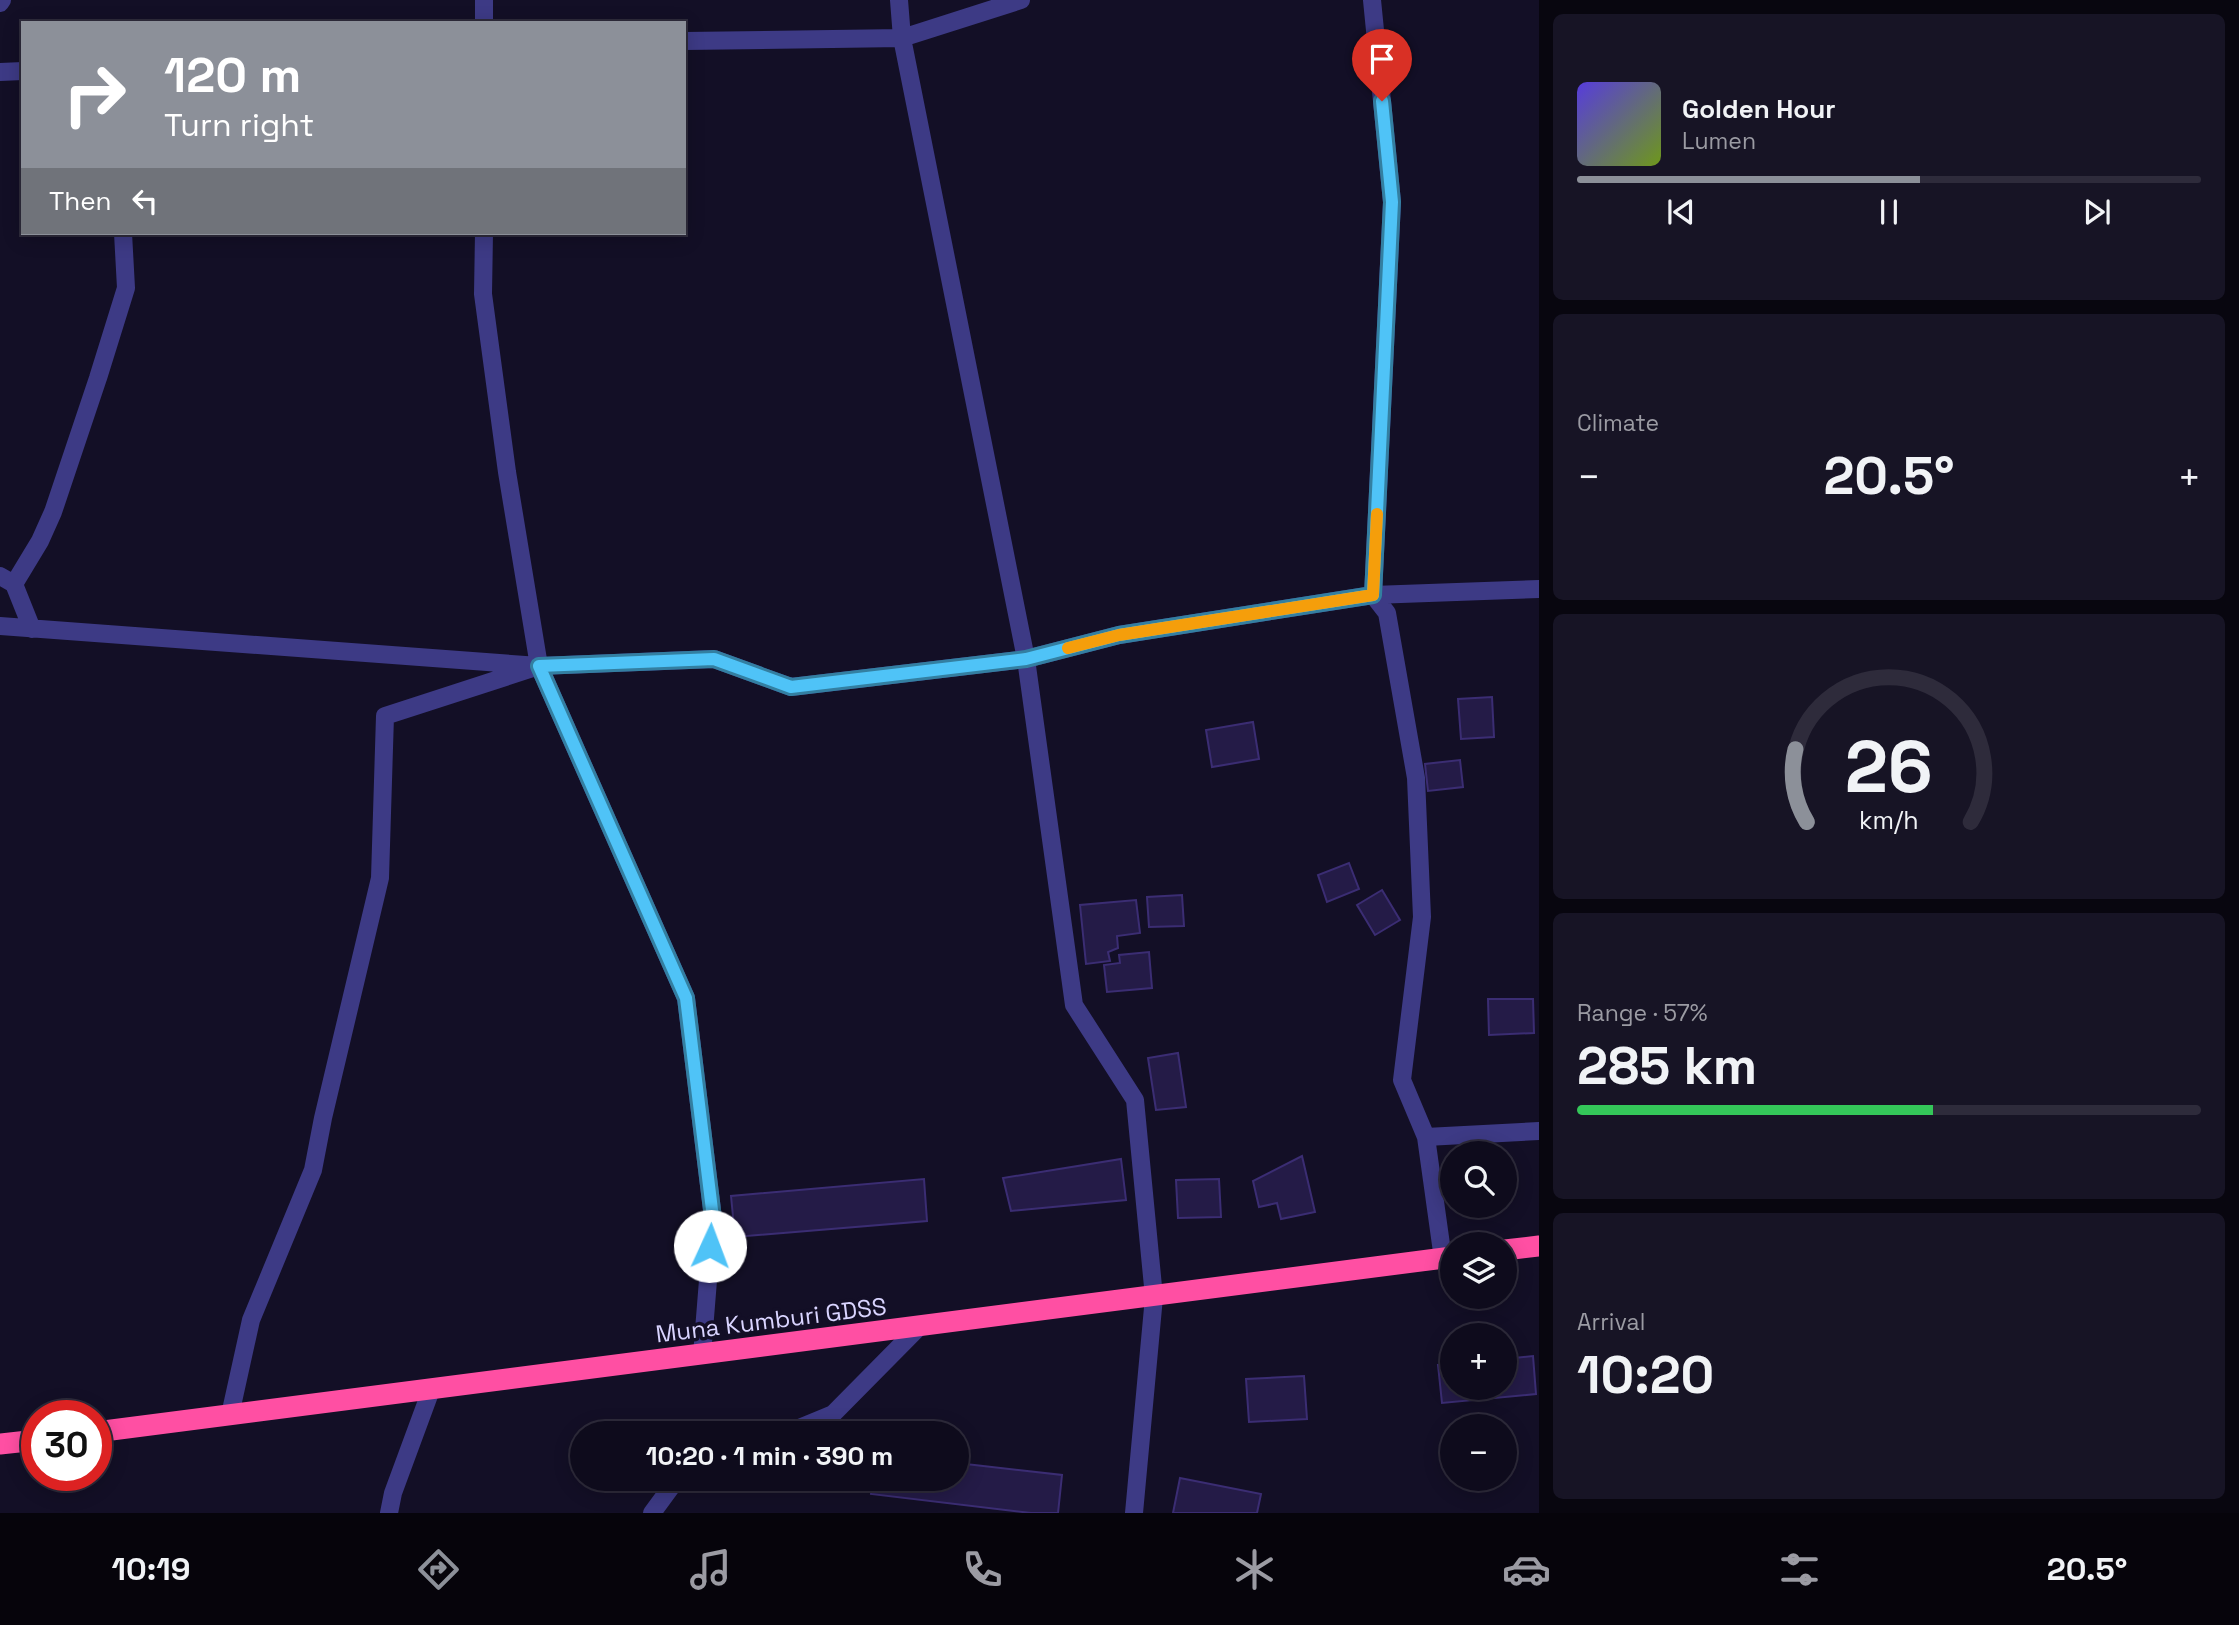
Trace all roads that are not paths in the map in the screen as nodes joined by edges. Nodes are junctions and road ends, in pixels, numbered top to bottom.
1 (484, 0) edge
2 (899, 0) edge
3 (1021, 0) edge
4 (1372, 0) edge
5 (484, 21) edge
6 (902, 38) junction
7 (686, 41) edge
8 (21, 71) edge
9 (0, 72) edge
10 (123, 235) edge
11 (484, 235) edge
12 (7, 580) edge
13 (1539, 589) edge
14 (1373, 595) junction
15 (0, 626) edge
16 (32, 629) junction
17 (1026, 659) junction
18 (539, 666) junction
19 (1539, 1131) edge
20 (1426, 1137) junction
21 (1443, 1232) edge
22 (1539, 1245) edge
23 (1517, 1248) edge
24 (1440, 1259) edge
25 (1154, 1297) junction
26 (919, 1327) junction
27 (702, 1355) junction
28 (430, 1390) junction
29 (230, 1415) junction
30 (817, 1421) edge
31 (112, 1430) edge
32 (21, 1442) edge
33 (0, 1444) edge
34 (668, 1491) edge
35 (389, 1513) edge
36 (652, 1513) edge
37 (1133, 1513) edge

1 - 5 street
2 - 6 street
3 - 6 street
4 - 14 street
6 - 7 street
6 - 17 street
8 - 9 street
10 - 12 street
11 - 18 street
12 - 16 street
13 - 14 street
14 - 17 street
14 - 20 street
15 - 16 street
16 - 18 street
17 - 18 street
17 - 25 street
18 - 27 street
18 - 29 street
19 - 20 street
20 - 21 street
22 - 23 highway
24 - 25 highway, Muna Kumburi GDSS
25 - 26 highway, Muna Kumburi GDSS
25 - 37 street
26 - 27 highway, Muna Kumburi GDSS
26 - 30 street
27 - 28 highway, Muna Kumburi GDSS
28 - 29 highway, Muna Kumburi GDSS
28 - 35 street
29 - 31 highway, Muna Kumburi GDSS
32 - 33 highway
34 - 36 street

